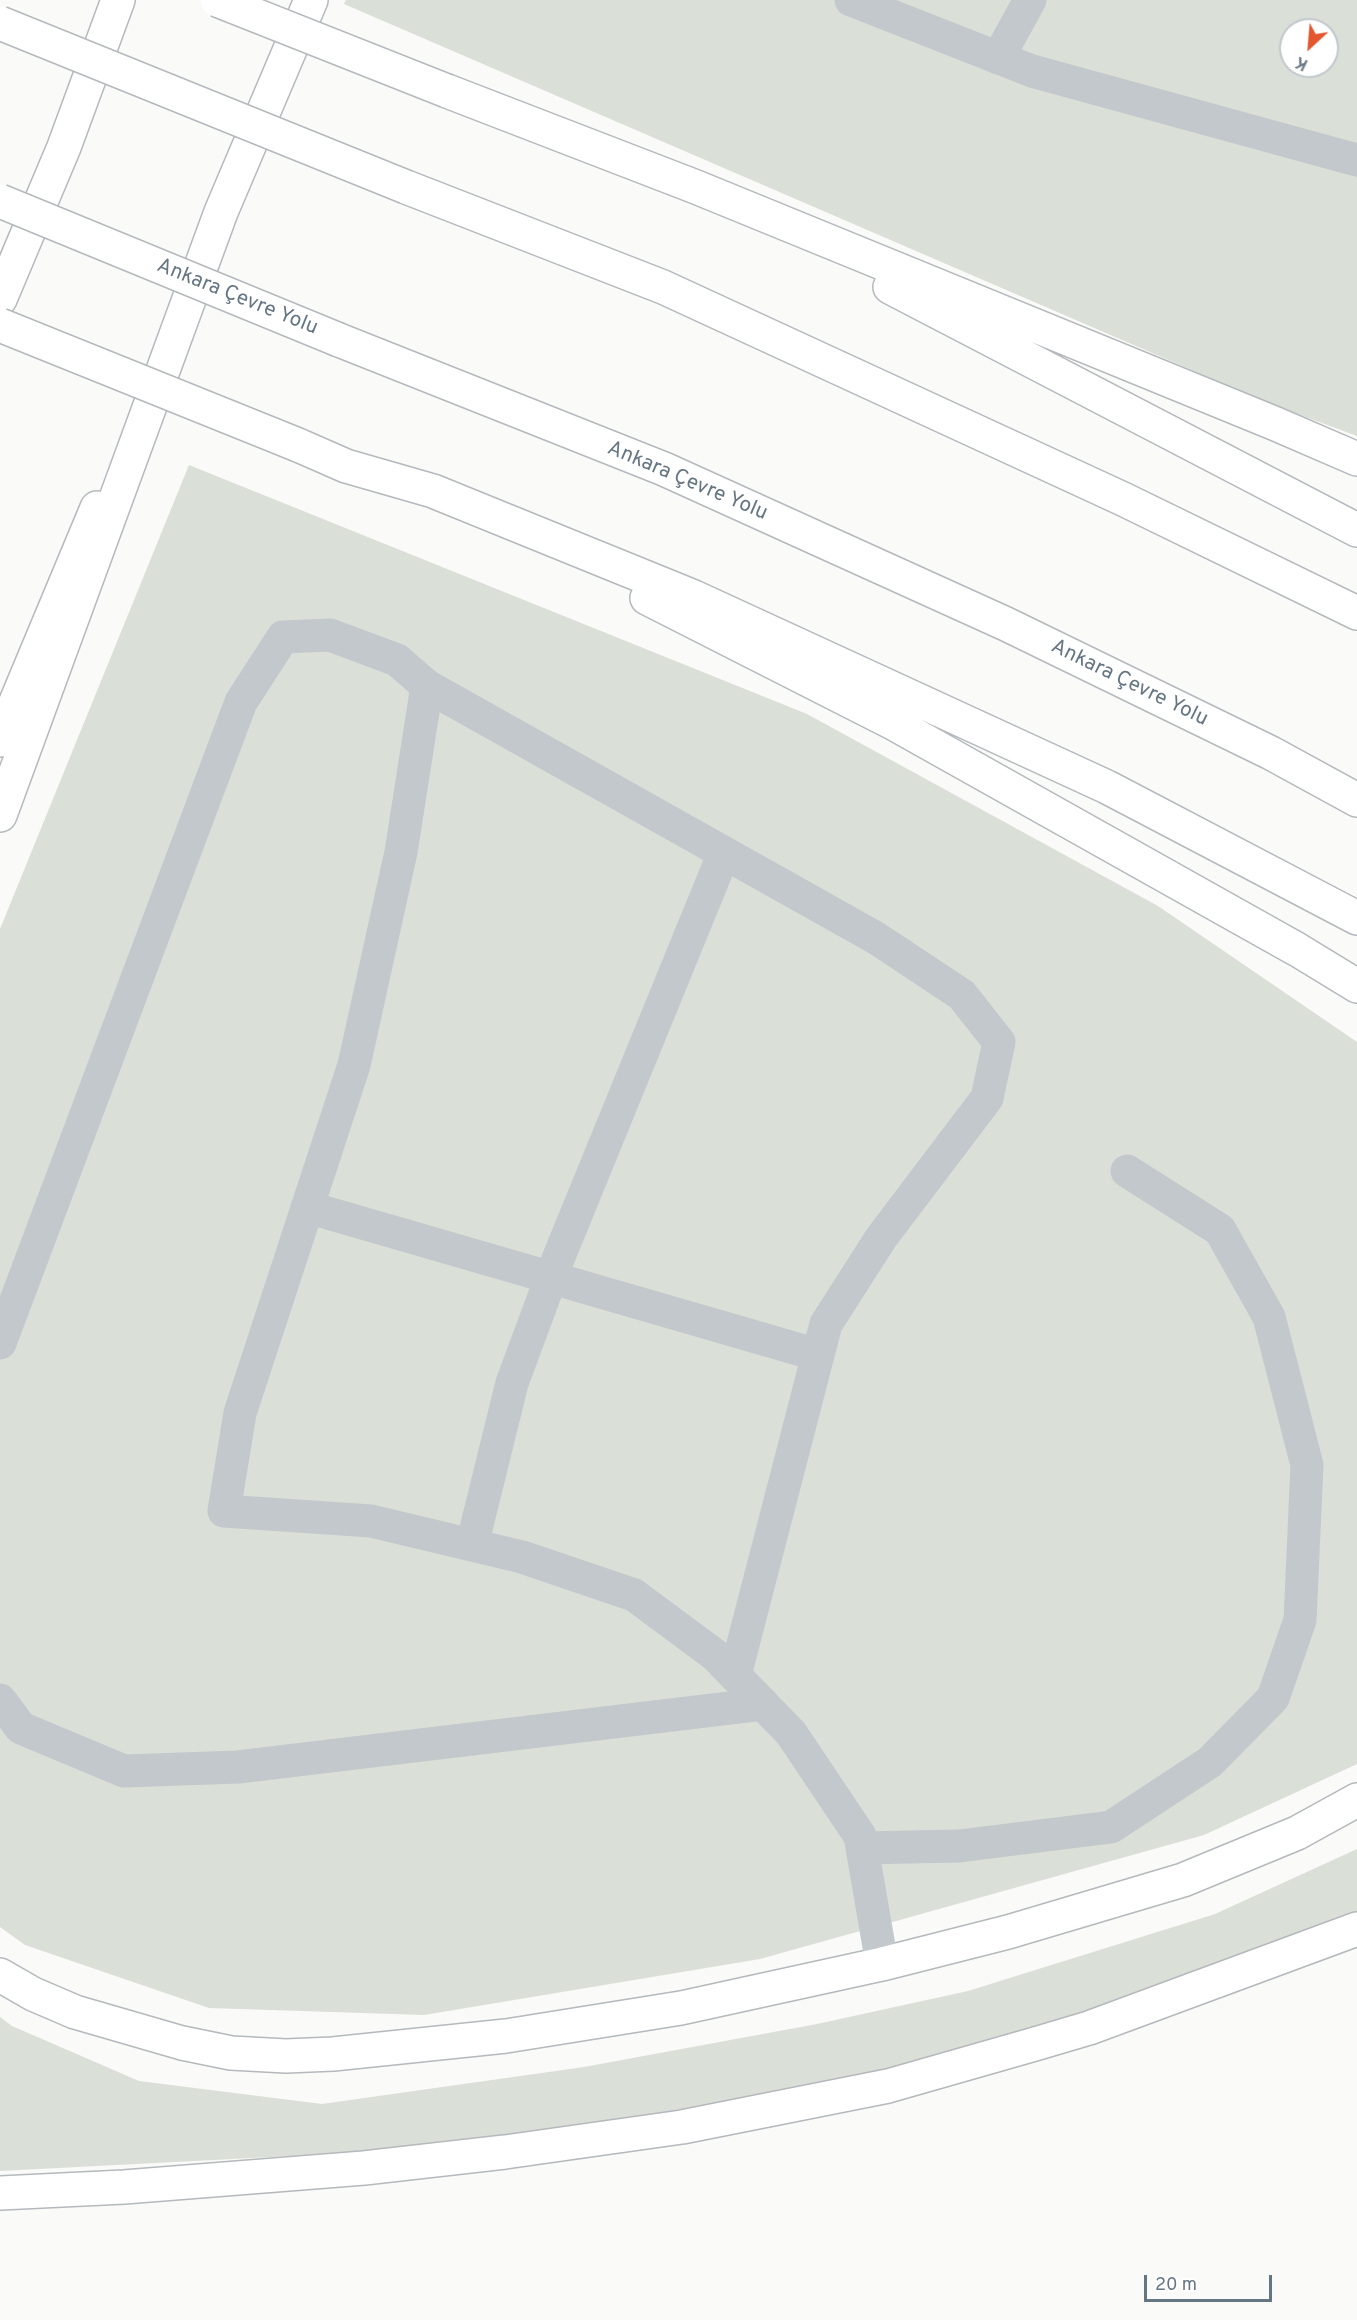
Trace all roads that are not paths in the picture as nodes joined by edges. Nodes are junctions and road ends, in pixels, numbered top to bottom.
1 (118, 0) edge
2 (128, 0) edge
3 (217, 0) edge
4 (294, 0) edge
5 (311, 0) edge
6 (851, 0) edge
7 (1030, 0) edge
8 (0, 23) edge
9 (998, 58) junction
10 (64, 147) junction
11 (1357, 160) edge
12 (696, 187) junction
13 (0, 201) edge
14 (221, 212) junction
15 (0, 299) edge
16 (0, 325) edge
17 (0, 330) edge
18 (1357, 459) edge
19 (346, 466) junction
20 (1357, 530) edge
21 (1357, 614) edge
22 (427, 687) junction
23 (0, 740) edge
24 (1357, 800) edge
25 (0, 815) edge
26 (724, 853) junction
27 (1357, 918) edge
28 (1357, 986) edge
29 (1127, 1171) dead end
30 (307, 1207) junction
31 (551, 1279) junction
32 (0, 1343) edge
33 (818, 1355) junction
34 (472, 1545) junction
35 (735, 1675) junction
36 (0, 1700) edge
37 (762, 1704) junction
38 (1357, 1800) edge
39 (862, 1848) junction
40 (1357, 1929) edge
41 (882, 1964) junction
42 (0, 1975) edge
43 (0, 2193) edge

1 - 10 main road
2 - 10 main road
3 - 12 main road, bridge
4 - 14 main road
5 - 14 main road
6 - 9 lane
7 - 9 lane
8 - 21 main road, bridge
9 - 11 lane
10 - 15 main road
10 - 17 main road
12 - 18 main road
12 - 20 main road
13 - 24 main road, Ankara Çevre Yolu, bridge
14 - 23 main road
14 - 25 main road
16 - 19 main road, bridge
19 - 27 main road
19 - 28 main road
22 - 26 lane
22 - 30 lane
22 - 32 lane
26 - 31 lane
26 - 33 lane
29 - 39 lane
30 - 31 lane
30 - 34 lane
31 - 33 lane
31 - 34 lane
33 - 35 lane
34 - 35 lane
35 - 37 lane
36 - 37 lane
37 - 39 lane
38 - 41 main road
39 - 41 lane
40 - 43 main road
41 - 42 main road

